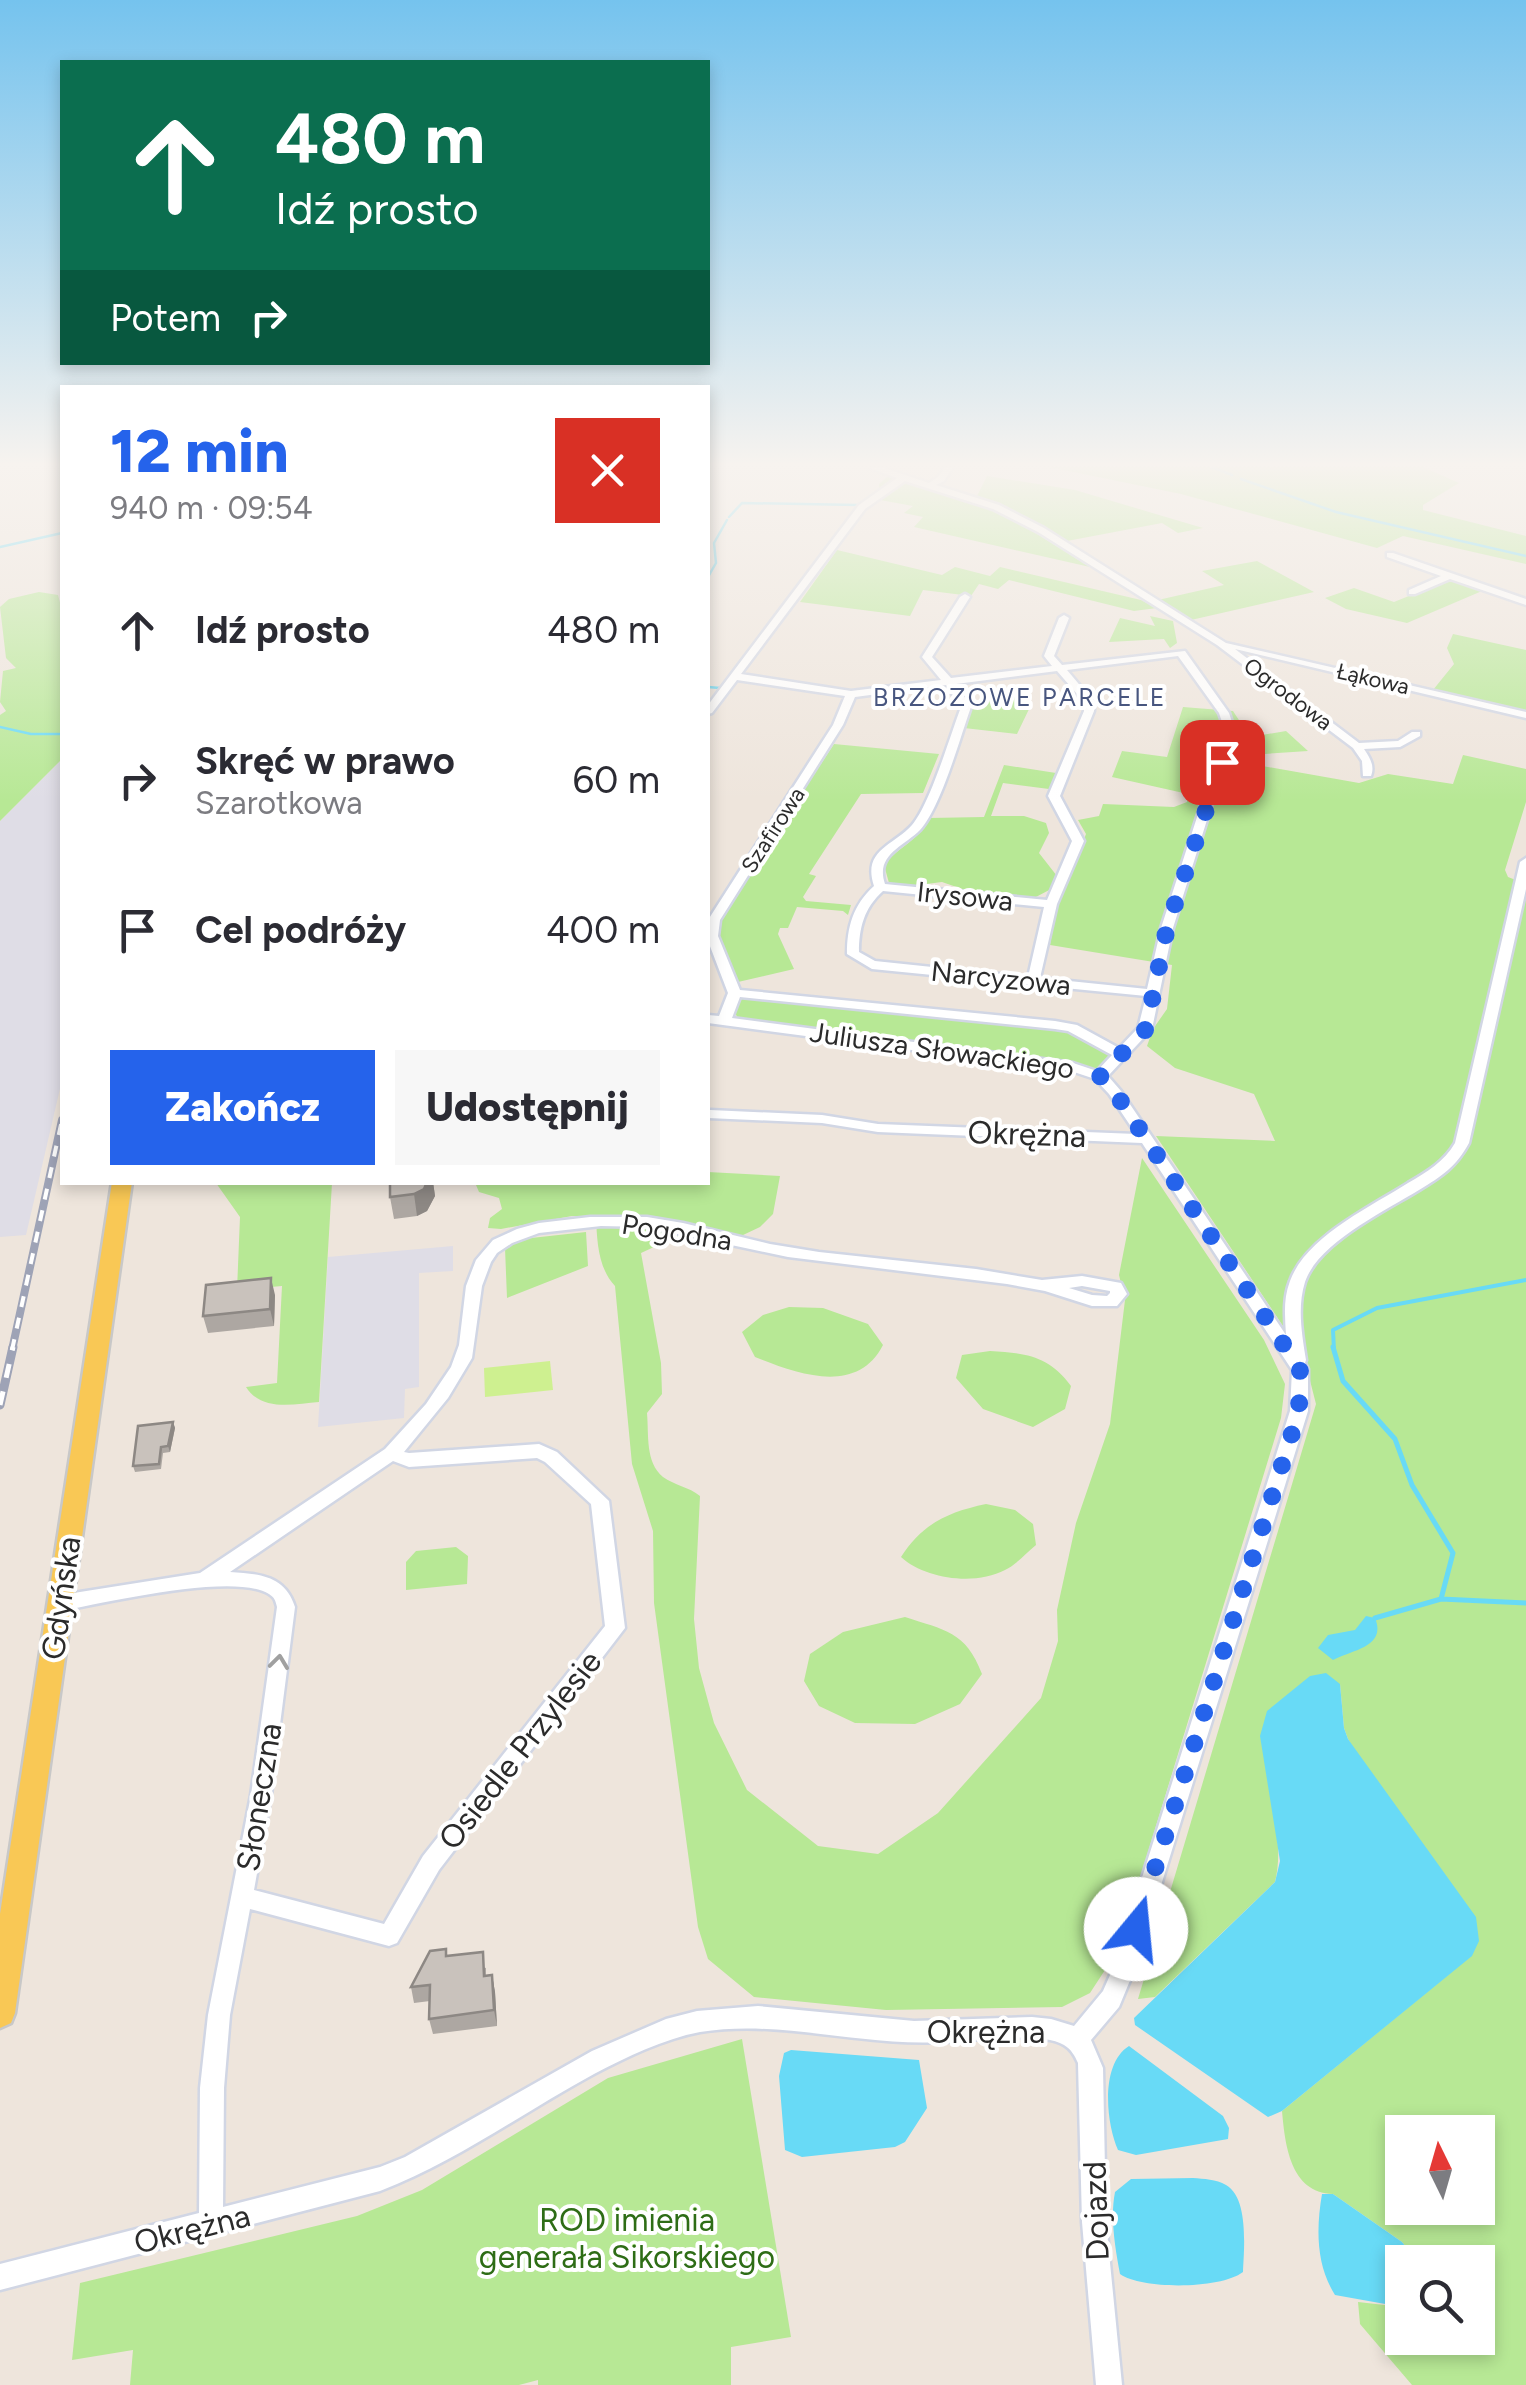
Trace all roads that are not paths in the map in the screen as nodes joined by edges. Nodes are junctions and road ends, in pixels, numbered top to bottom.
1 (808, 578) edge
2 (1116, 578) edge
3 (1445, 578) edge
4 (1457, 578) edge
5 (1412, 592) dead end
6 (964, 597) dead end
7 (1526, 602) edge
8 (1064, 618) dead end
9 (1220, 643) junction
10 (1059, 668) junction
11 (734, 676) junction
12 (947, 682) junction
13 (851, 694) junction
14 (710, 708) edge
15 (1526, 715) edge
16 (1416, 734) dead end
17 (1357, 746) junction
18 (1368, 774) dead end
19 (1526, 862) edge
20 (880, 888) junction
21 (1050, 904) junction
22 (1032, 981) junction
23 (736, 992) junction
24 (1151, 993) junction
25 (710, 1019) edge
26 (724, 1021) junction
27 (1121, 1054) junction
28 (1100, 1076) junction
29 (710, 1114) edge
30 (1142, 1139) junction
31 (122, 1185) edge
32 (1041, 1285) dead end
33 (1300, 1369) junction
34 (392, 1454) junction
35 (204, 1580) junction
36 (61, 1603) junction
37 (244, 1897) junction
38 (0, 2013) edge
39 (1077, 2040) junction
40 (211, 2224) junction
41 (0, 2276) edge
42 (1108, 2385) edge

1 - 11 street
2 - 9 street, Ogrodowa
3 - 5 street
4 - 7 street
6 - 12 street
8 - 10 street
9 - 15 street, Łąkowa
9 - 17 street, Ogrodowa
10 - 12 street
10 - 21 street
10 - 24 street
11 - 13 street
11 - 14 street
12 - 13 street
12 - 20 street
13 - 23 street, Szafirowa
16 - 17 street
17 - 18 street, Ogrodowa
19 - 33 street, Okrężna
20 - 21 street, Irysowa
20 - 22 street, Narcyzowa
21 - 22 street
22 - 24 street, Narcyzowa
23 - 26 street
23 - 27 street
24 - 27 street
25 - 26 street, Juliusza Słowackiego
26 - 28 street, Juliusza Słowackiego
27 - 28 street
28 - 30 street, Juliusza Słowackiego
29 - 30 street, Okrężna
30 - 33 street
31 - 36 main road, Gdyńska
32 - 34 street, Pogodna
33 - 39 street, Okrężna
34 - 35 street
34 - 37 street, Osiedle Przylesie
35 - 36 street, Słoneczna
37 -> 35 street, Słoneczna
36 - 38 main road, Gdyńska
37 - 40 street, Słoneczna
39 - 40 street, Okrężna
39 - 42 street, Dojazd
40 - 41 street, Okrężna

